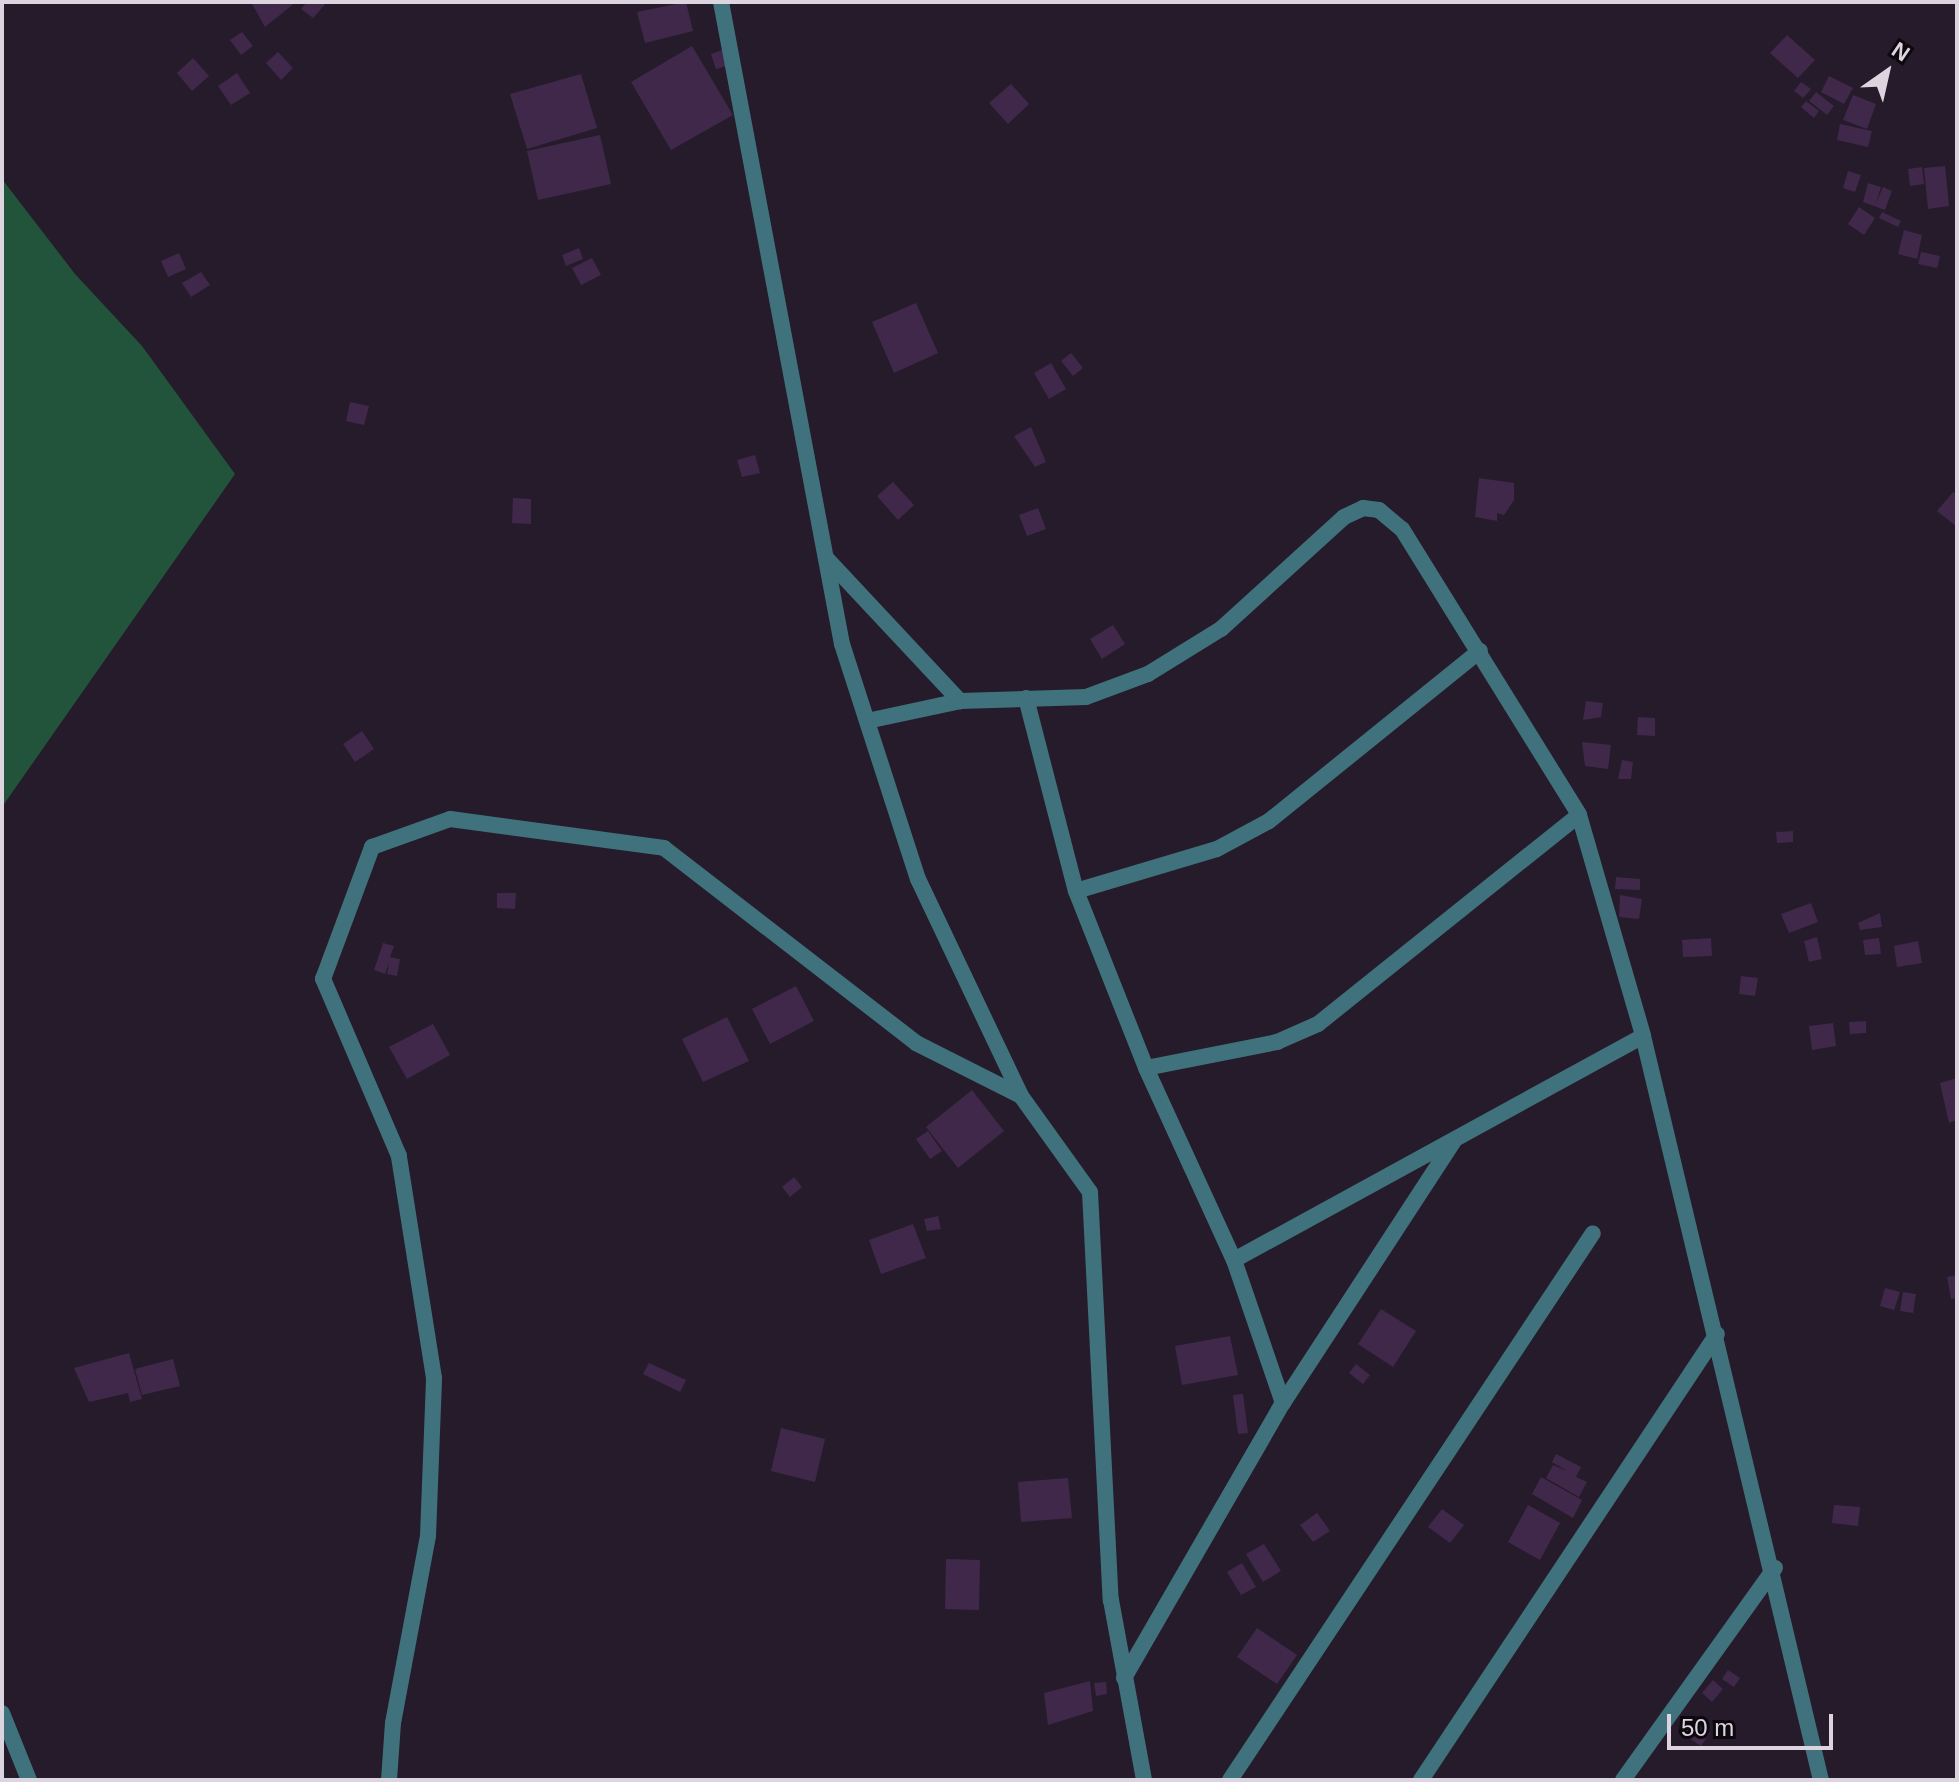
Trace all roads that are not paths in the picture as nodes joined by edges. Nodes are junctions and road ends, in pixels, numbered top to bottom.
1 (721, 2) edge
2 (826, 557) junction
3 (1480, 651) junction
4 (1026, 698) junction
5 (960, 701) junction
6 (867, 721) junction
7 (1579, 815) junction
8 (1076, 891) junction
9 (1643, 1036) junction
10 (1146, 1068) junction
11 (1021, 1096) junction
12 (1454, 1141) junction
13 (1593, 1233) dead end
14 (1234, 1260) junction
15 (1717, 1334) junction
16 (1283, 1403) junction
17 (1775, 1568) junction
18 (1124, 1678) junction
19 (2, 1713) edge
20 (29, 1780) edge
21 (389, 1780) edge
22 (1144, 1780) edge
23 (1230, 1780) edge
24 (1421, 1780) edge
25 (1623, 1780) edge
26 (1821, 1780) edge

1 - 2 street
2 - 5 street
2 - 6 street
3 - 4 street
3 - 7 street
3 - 8 street
4 - 5 street
4 - 8 street
5 - 6 street
6 - 11 street
7 - 9 street
7 - 10 street
8 - 10 street
9 - 12 street
9 - 15 street
10 - 14 street
11 - 18 street
11 - 21 street
12 - 14 street
12 - 16 street
13 - 23 street
14 - 16 street
15 - 17 street
15 - 24 street
16 - 18 street
17 - 25 street
17 - 26 street
18 - 22 street
19 - 20 street

